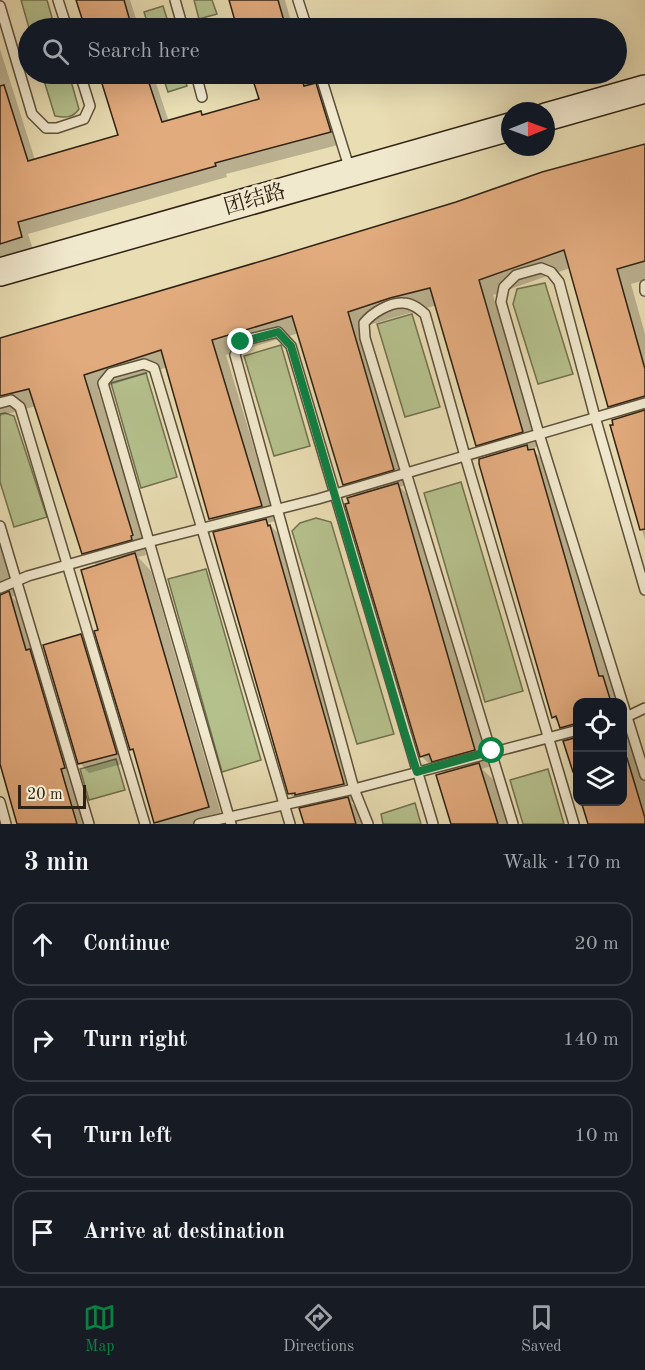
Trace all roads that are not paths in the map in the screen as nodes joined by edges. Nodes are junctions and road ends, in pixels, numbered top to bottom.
1 (58, 0) edge
2 (175, 0) edge
3 (298, 0) edge
4 (0, 6) edge
5 (64, 18) edge
6 (180, 18) edge
7 (304, 18) edge
8 (18, 67) edge
9 (23, 84) edge
10 (83, 84) edge
11 (199, 84) edge
12 (323, 84) edge
13 (645, 88) edge
14 (202, 97) dead end
15 (555, 114) edge
16 (501, 130) edge
17 (350, 172) junction
18 (0, 272) edge
19 (645, 285) edge
20 (645, 291) edge
21 (0, 403) edge
22 (645, 403) edge
23 (595, 417) junction
24 (539, 434) junction
25 (465, 456) junction
26 (407, 473) junction
27 (334, 494) junction
28 (276, 510) junction
29 (0, 526) edge
30 (202, 528) junction
31 (148, 542) junction
32 (68, 565) junction
33 (17, 580) junction
34 (0, 588) edge
35 (645, 590) edge
36 (619, 698) edge
37 (645, 708) edge
38 (627, 717) edge
39 (627, 724) edge
40 (573, 731) edge
41 (548, 737) junction
42 (492, 751) junction
43 (417, 772) junction
44 (645, 775) edge
45 (354, 789) junction
46 (0, 802) edge
47 (285, 805) junction
48 (230, 820) edge
49 (6, 824) edge
50 (88, 824) edge
51 (145, 824) edge
52 (200, 824) edge
53 (290, 824) edge
54 (368, 824) edge
55 (433, 824) edge
56 (513, 824) edge
57 (574, 824) edge

1 - 5 lane
2 - 6 lane
3 - 7 lane
4 - 8 lane
9 - 10 lane
11 - 14 lane
12 - 17 lane
13 - 15 street
16 - 17 street, 团结路
17 - 18 street, 团结路
19 - 20 lane
21 - 32 lane
22 - 23 lane
23 - 24 lane
23 - 24 lane
23 - 35 lane
24 - 25 lane
24 - 36 lane
25 - 26 lane
25 - 26 lane
25 - 41 lane
26 - 27 lane
26 - 42 lane
27 - 28 lane
27 - 28 lane
27 - 43 lane
28 - 30 lane
28 - 45 lane
29 - 33 lane
30 - 31 lane
30 - 31 lane
30 - 47 lane
31 - 32 lane
31 - 48 lane
32 - 33 lane
32 - 51 lane
33 - 34 lane
33 - 50 lane
37 - 38 lane
39 - 44 lane
40 - 41 lane
41 - 42 lane
41 - 57 lane
42 - 43 lane
42 - 56 lane
43 - 45 lane
43 - 55 lane
45 - 47 lane
45 - 54 lane
46 - 49 lane
47 - 48 lane
47 - 53 lane
48 - 52 lane

